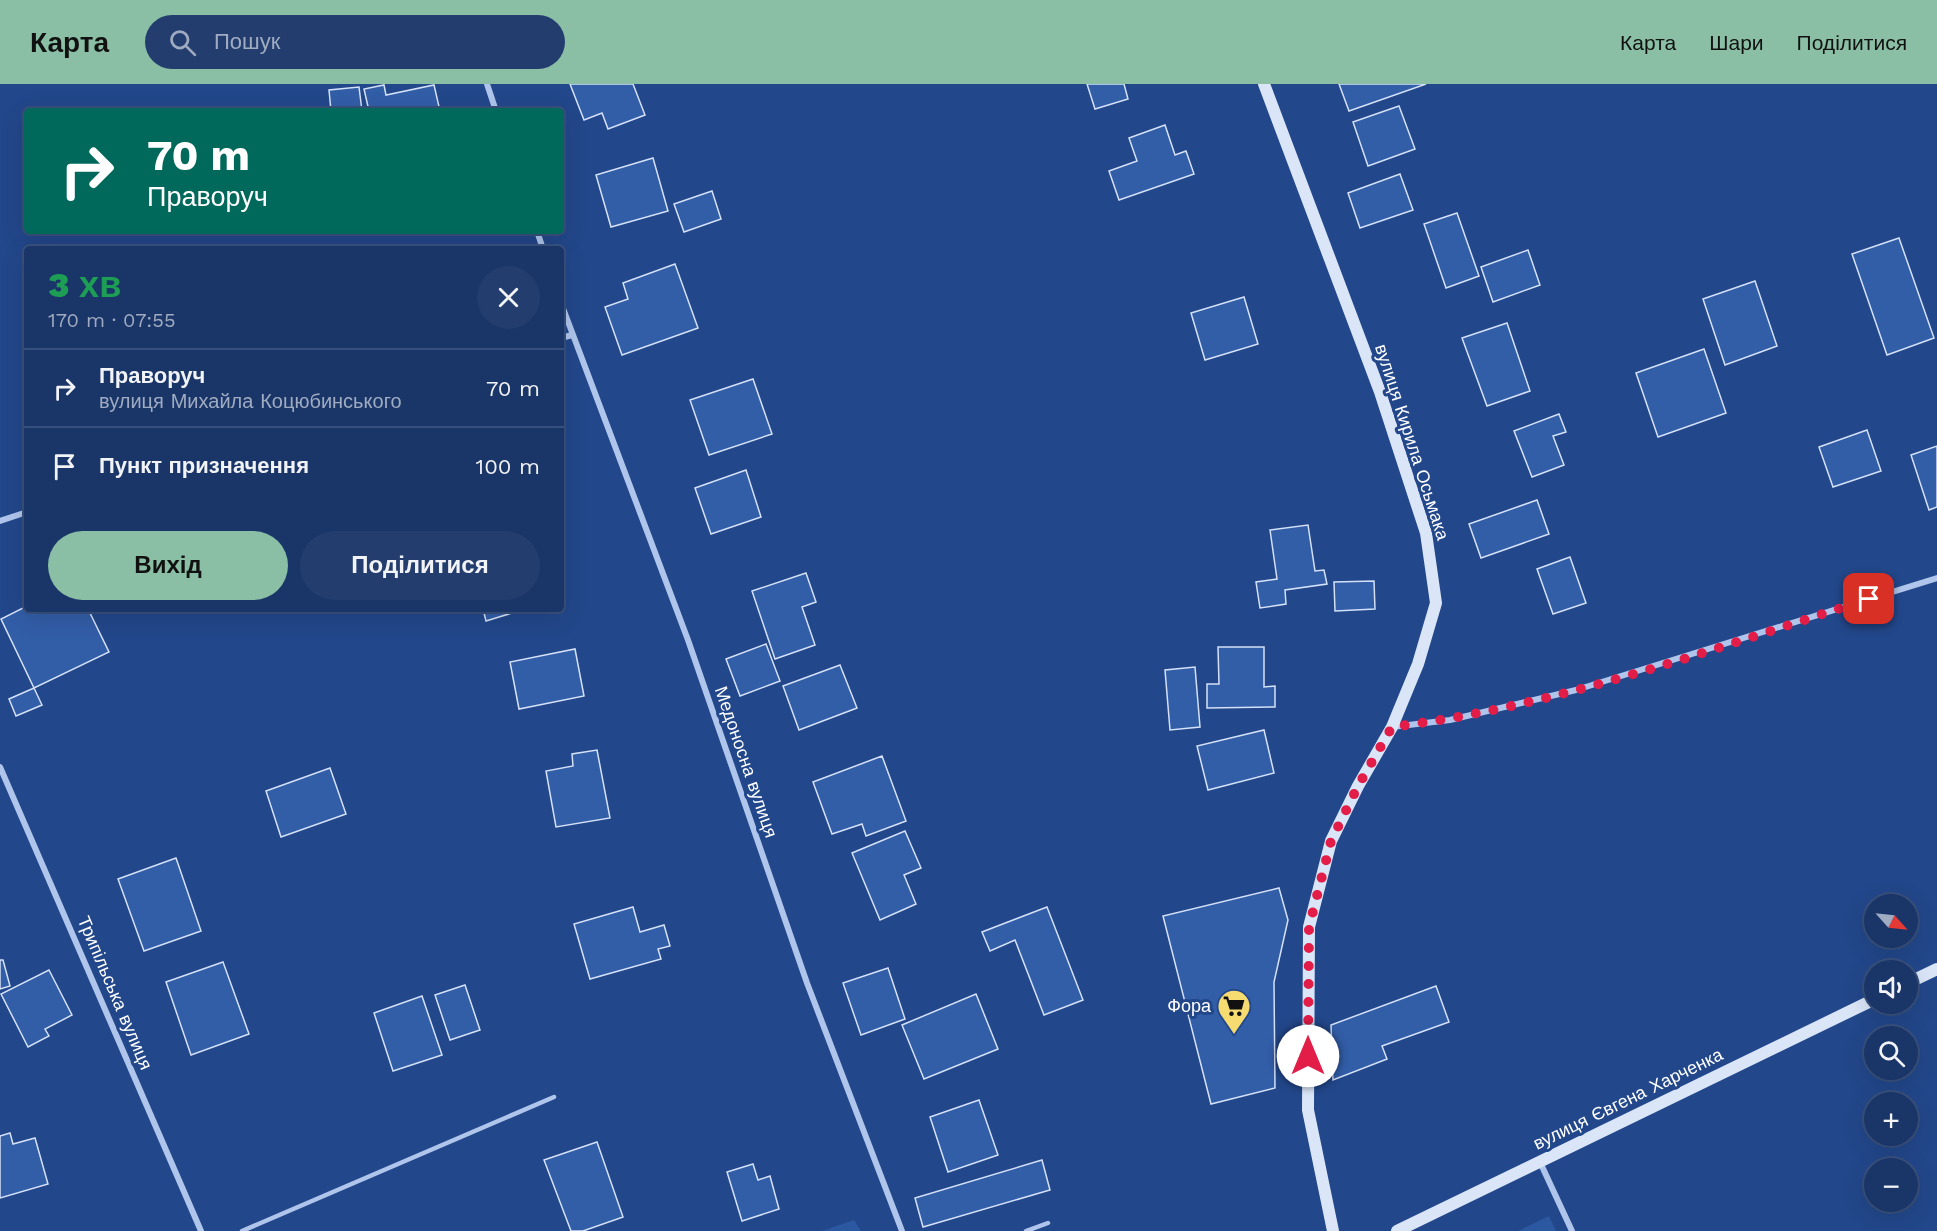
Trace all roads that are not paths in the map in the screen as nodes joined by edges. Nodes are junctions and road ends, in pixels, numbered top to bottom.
1 (487, 84) edge
2 (1264, 84) edge
3 (495, 108) edge
4 (564, 312) edge
5 (572, 335) junction
6 (564, 338) edge
7 (24, 513) edge
8 (0, 521) edge
9 (1937, 578) edge
10 (1392, 727) junction
11 (0, 767) edge
12 (1937, 969) edge
13 (1918, 978) edge
14 (1864, 1004) edge
15 (554, 1097) dead end
16 (1540, 1162) junction
17 (1048, 1223) dead end
18 (201, 1231) edge
19 (242, 1231) edge
20 (902, 1231) edge
21 (1026, 1231) edge
22 (1334, 1231) edge
23 (1397, 1231) edge
24 (1572, 1231) edge

1 - 3 street
2 - 10 street, вулиця Кирила Осьмака
4 - 5 street, Медоносна вулиця
5 - 6 street
5 - 20 street, Медоносна вулиця
7 - 8 street
9 - 10 street
10 - 22 street, вулиця Кирила Осьмака
11 - 18 street, Трипільська вулиця
12 - 13 street
14 - 16 street, вулиця Євгена Харченка
15 - 19 lane
16 - 23 street, вулиця Євгена Харченка
16 - 24 street
17 - 21 lane

